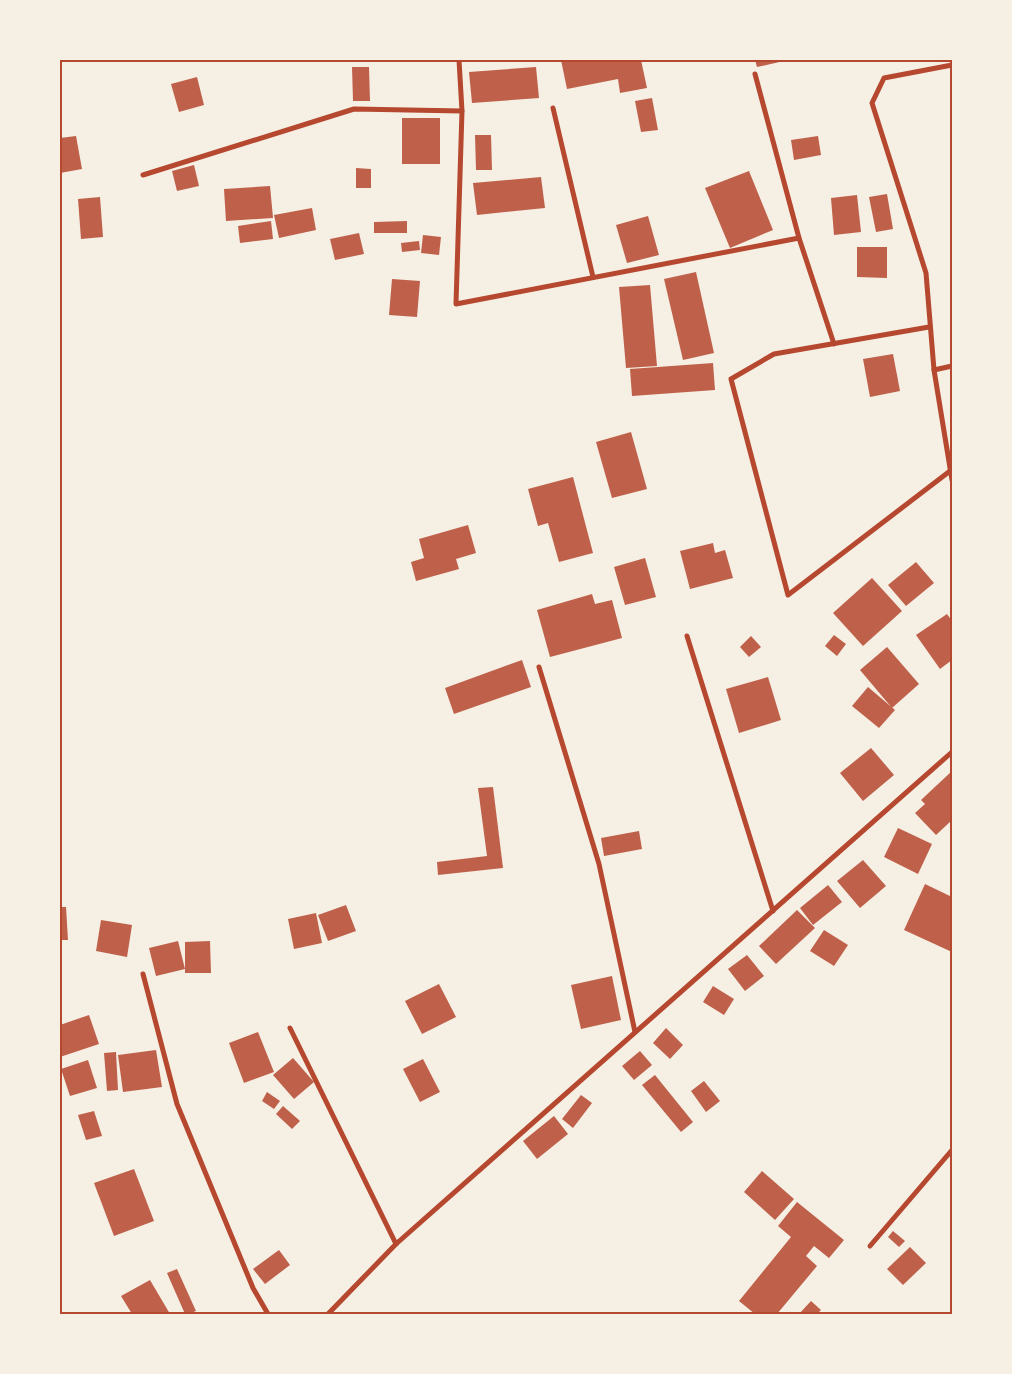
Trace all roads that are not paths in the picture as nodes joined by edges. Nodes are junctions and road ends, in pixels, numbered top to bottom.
1 (459, 60) edge
2 (952, 65) edge
3 (755, 74) dead end
4 (553, 108) dead end
5 (462, 111) junction
6 (143, 175) dead end
7 (799, 238) junction
8 (593, 277) junction
9 (930, 327) junction
10 (834, 344) junction
11 (952, 366) edge
12 (934, 370) junction
13 (950, 471) junction
14 (952, 480) edge
15 (686, 636) dead end
16 (539, 667) dead end
17 (952, 752) edge
18 (773, 911) junction
19 (143, 974) dead end
20 (290, 1028) dead end
21 (635, 1032) junction
22 (952, 1150) edge
23 (396, 1244) junction
24 (870, 1246) dead end
25 (268, 1314) edge
26 (328, 1314) edge

1 - 5 street
2 - 9 street
3 - 7 street
4 - 8 street
5 - 6 street
5 - 8 street
7 - 8 street
7 - 10 street
9 - 10 street
9 - 12 street
10 - 13 street
11 - 12 street
12 - 13 street
13 - 14 street
15 - 18 street
16 - 21 street
17 - 18 street
18 - 21 street
19 - 25 street
20 - 23 street
21 - 23 street
22 - 24 street
23 - 26 street

